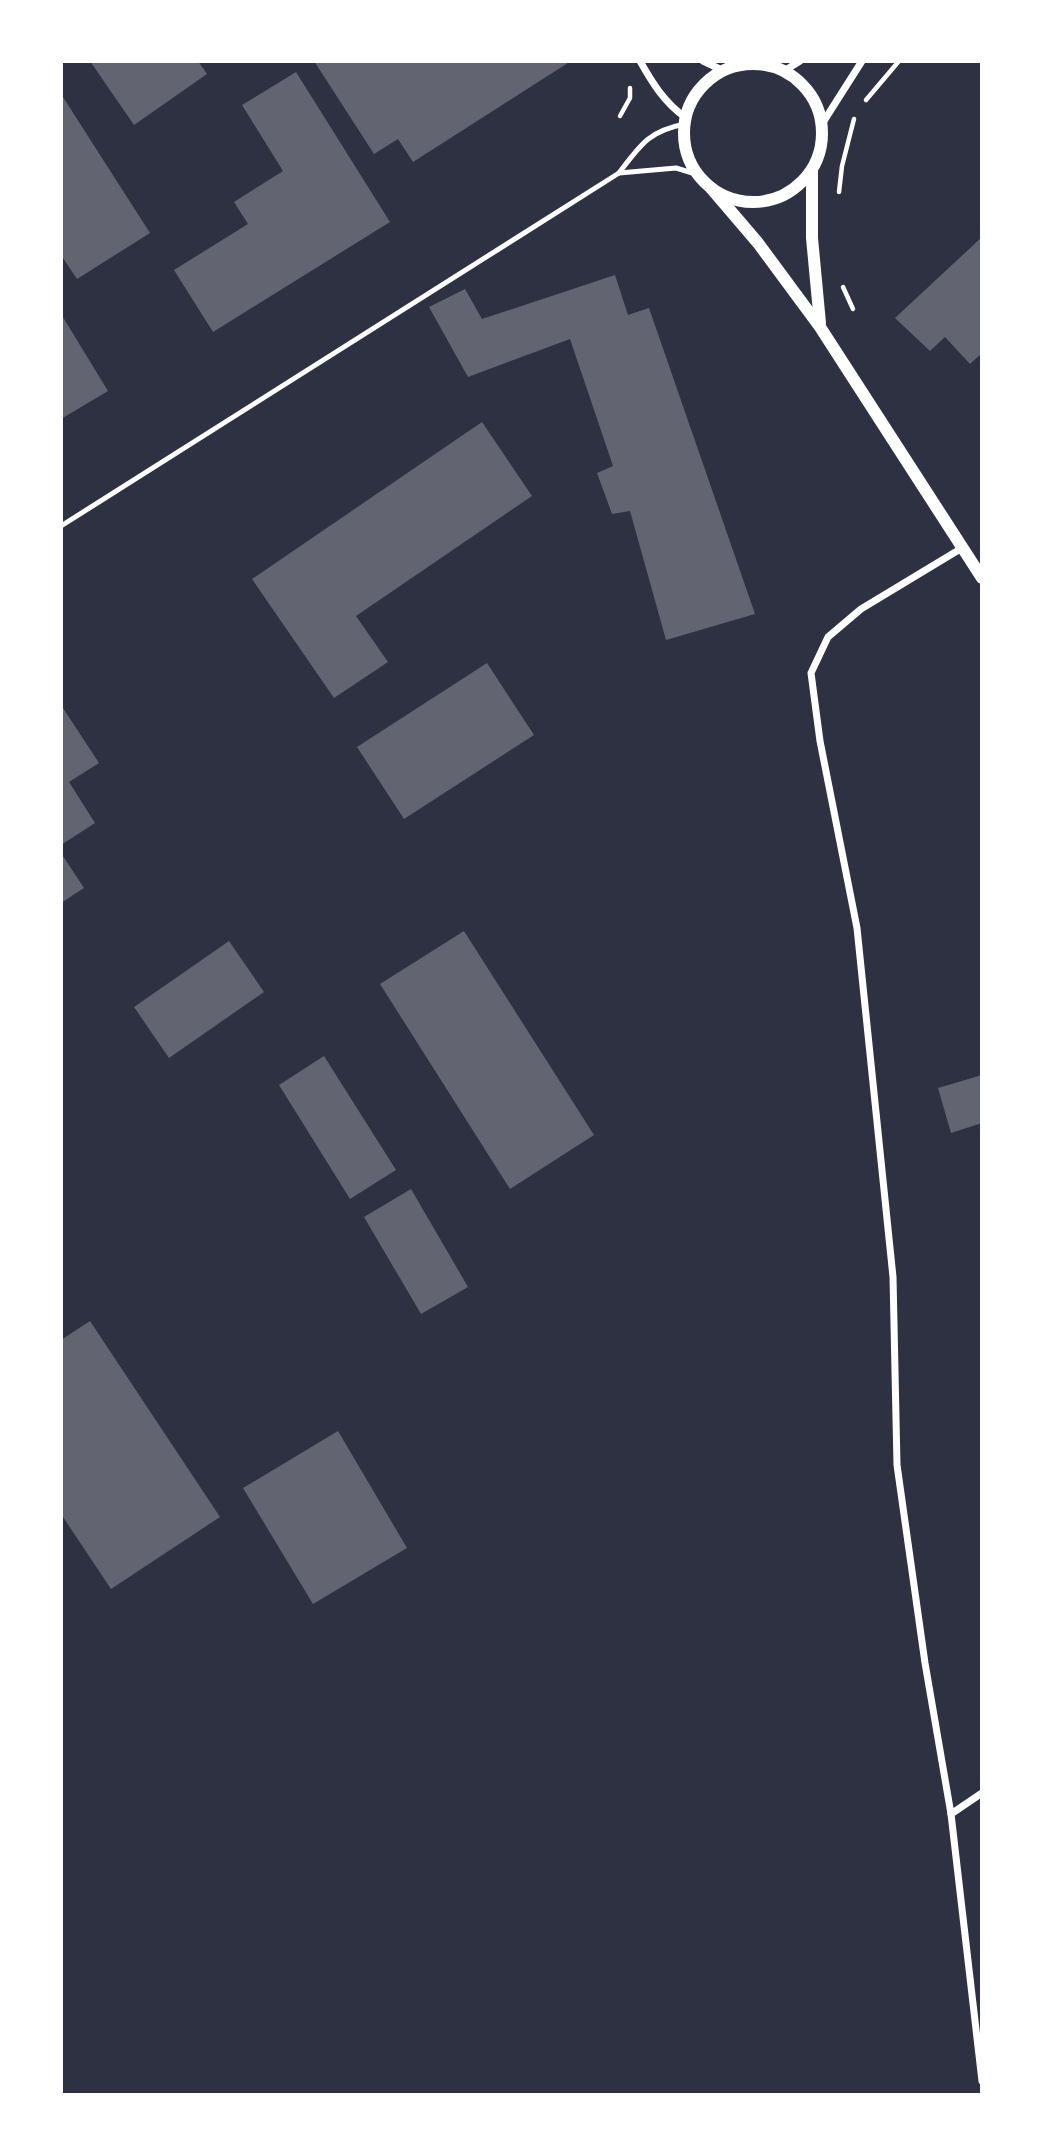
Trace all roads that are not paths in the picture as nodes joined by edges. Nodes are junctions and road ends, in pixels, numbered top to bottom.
1 (640, 61) edge
2 (703, 61) edge
3 (800, 61) edge
4 (862, 61) edge
5 (724, 71) junction
6 (784, 71) junction
7 (686, 121) junction
8 (822, 124) junction
9 (812, 170) junction
10 (619, 173) junction
11 (699, 176) junction
12 (711, 188) junction
13 (820, 327) junction
14 (61, 526) edge
15 (962, 548) junction
16 (982, 578) edge
17 (982, 1793) edge
18 (951, 1814) junction
19 (982, 2081) edge

1 - 7 street
2 - 5 street
3 - 6 street
4 - 8 street
5 - 6 street
5 - 7 street
6 - 8 street
7 - 10 lane
7 - 11 street
8 - 9 street
9 - 12 street
9 - 13 street
10 - 11 lane
10 - 14 lane
11 - 12 street
12 - 13 street
13 - 15 street
15 - 16 street
15 - 18 street
17 - 18 street
18 - 19 street

